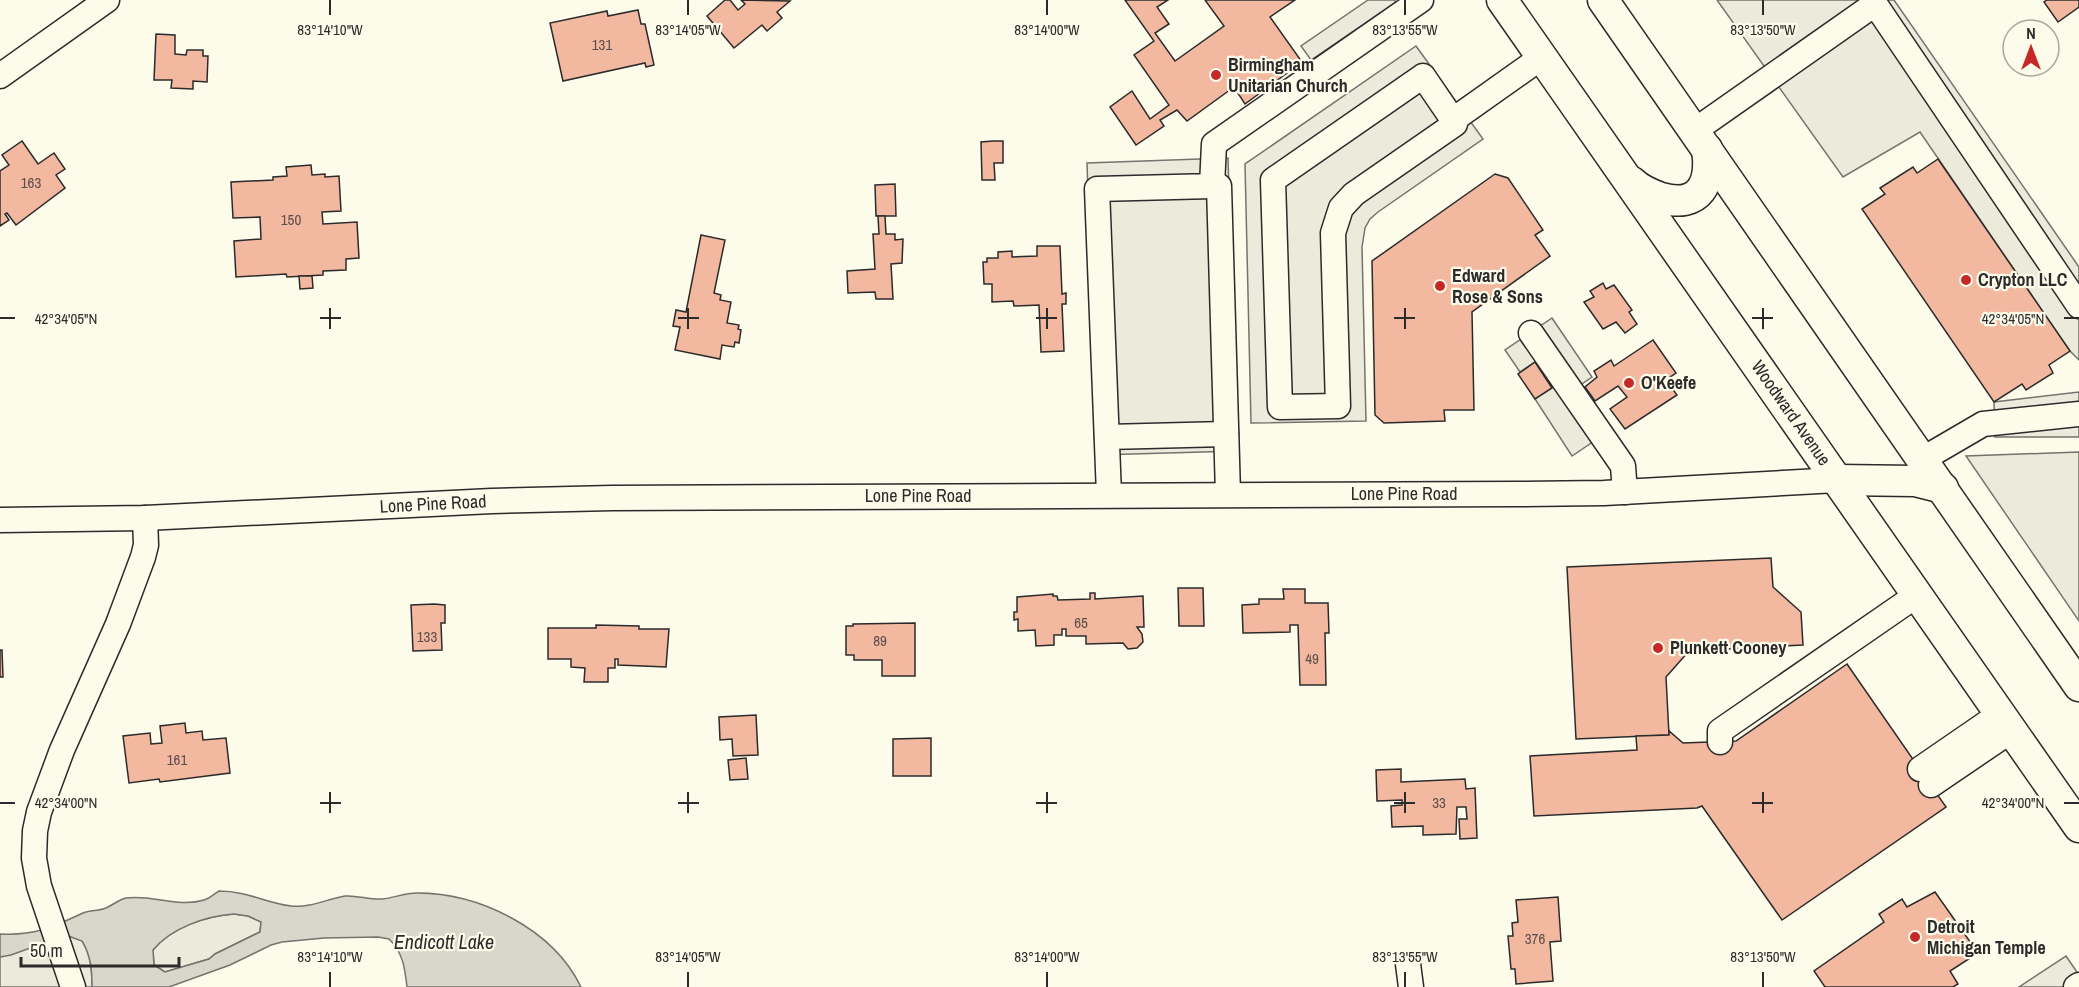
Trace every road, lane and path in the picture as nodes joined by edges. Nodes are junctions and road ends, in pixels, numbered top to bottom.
1 (107, 0) edge
2 (1421, 0) edge
3 (1502, 0) edge
4 (1603, 0) edge
5 (1542, 57) junction
6 (0, 76) edge
7 (1453, 120) junction
8 (1700, 140) junction
9 (1625, 176) junction
10 (1212, 186) junction
11 (2079, 306) edge
12 (1531, 333) dead end
13 (2079, 414) edge
14 (1226, 434) junction
15 (1107, 437) junction
16 (1923, 459) junction
17 (1837, 480) junction
18 (1943, 488) junction
19 (1625, 492) junction
20 (1228, 494) junction
21 (1109, 495) junction
22 (146, 518) junction
23 (0, 520) edge
24 (1917, 595) junction
25 (2079, 686) edge
26 (2006, 722) junction
27 (1720, 742) dead end
28 (1925, 777) dead end
29 (2079, 827) edge
30 (73, 987) edge

1 - 6 street
2 - 10 street
3 - 5 main road, Woodward Avenue
4 - 8 main road
5 - 7 street
5 - 9 main road, Woodward Avenue
7 - 7 street
8 - 9 main road
8 - 11 street
8 - 16 main road
9 - 17 main road, Woodward Avenue
10 - 14 street
10 - 15 street
12 - 19 street
13 - 16 street
14 - 15 street
14 - 20 street
15 - 21 street
16 - 18 main road
17 - 18 main road
17 - 19 street, Lone Pine Road
17 - 24 main road, Woodward Avenue
18 - 25 main road
19 - 20 street, Lone Pine Road
20 - 21 street, Lone Pine Road
21 - 22 street, Lone Pine Road
22 - 23 street, Lone Pine Road
22 - 30 street
24 - 26 main road, Woodward Avenue
24 - 27 street
26 - 28 street
26 - 29 main road, Woodward Avenue

